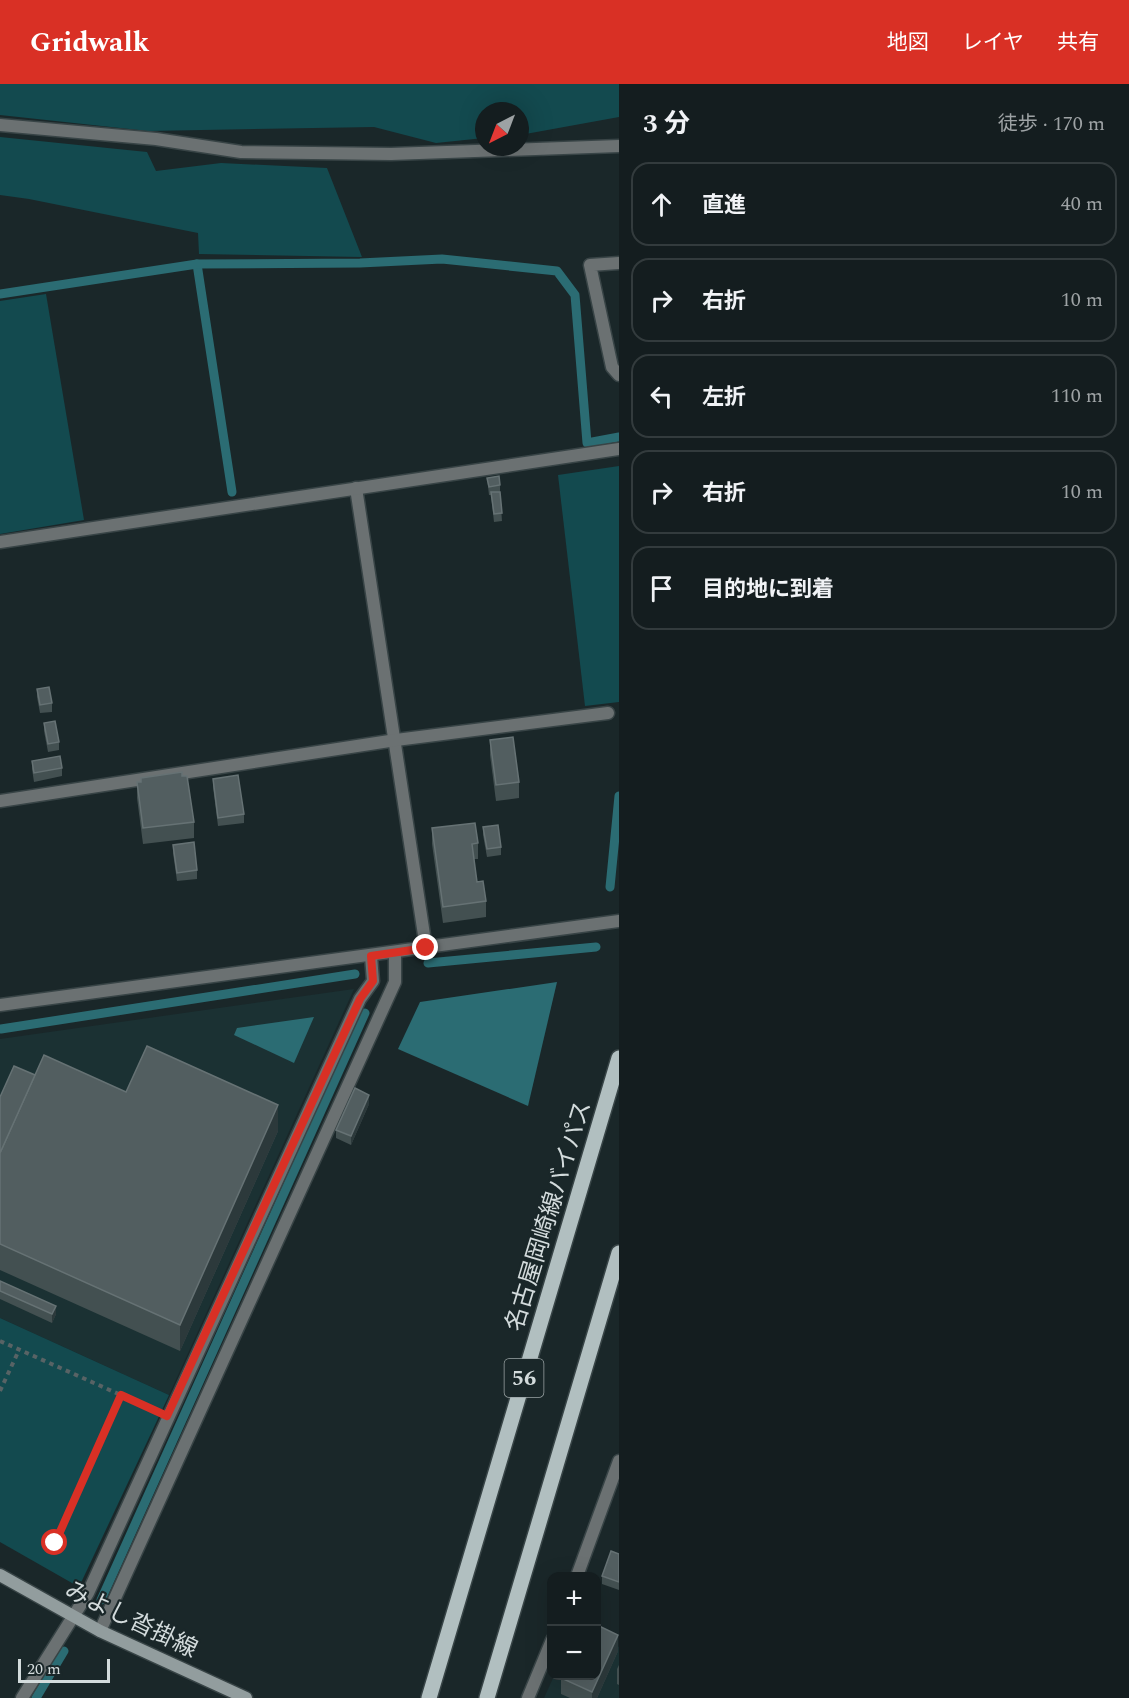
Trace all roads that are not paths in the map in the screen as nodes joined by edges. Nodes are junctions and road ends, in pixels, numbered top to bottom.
1 (0, 125) edge
2 (619, 146) edge
3 (619, 263) edge
4 (619, 375) edge
5 (619, 449) edge
6 (356, 488) junction
7 (0, 542) edge
8 (608, 713) dead end
9 (396, 740) junction
10 (0, 801) edge
11 (619, 921) edge
12 (426, 948) junction
13 (395, 953) junction
14 (371, 956) junction
15 (0, 1005) edge
16 (619, 1058) edge
17 (619, 1253) edge
18 (619, 1461) edge
19 (616, 1487) edge
20 (579, 1572) edge
21 (0, 1575) edge
22 (71, 1616) junction
23 (100, 1631) junction
24 (547, 1652) edge
25 (22, 1698) edge
26 (246, 1698) edge
27 (429, 1698) edge
28 (487, 1698) edge
29 (528, 1698) edge

1 - 2 street
3 - 4 street
5 - 6 street
6 - 7 street
6 - 9 street
8 - 9 street
9 - 10 street
9 - 12 street
11 - 12 street
12 - 13 street
13 - 14 street
13 - 23 street
14 - 15 street
14 - 22 street
16 - 27 main road, 名古屋岡崎線バイパス / 56
17 - 28 main road, 56
18 - 19 street
19 - 20 street
21 - 22 main road, みよし沓掛線
22 - 23 main road, みよし沓掛線
22 - 25 street
23 - 26 main road, みよし沓掛線
24 - 29 street

